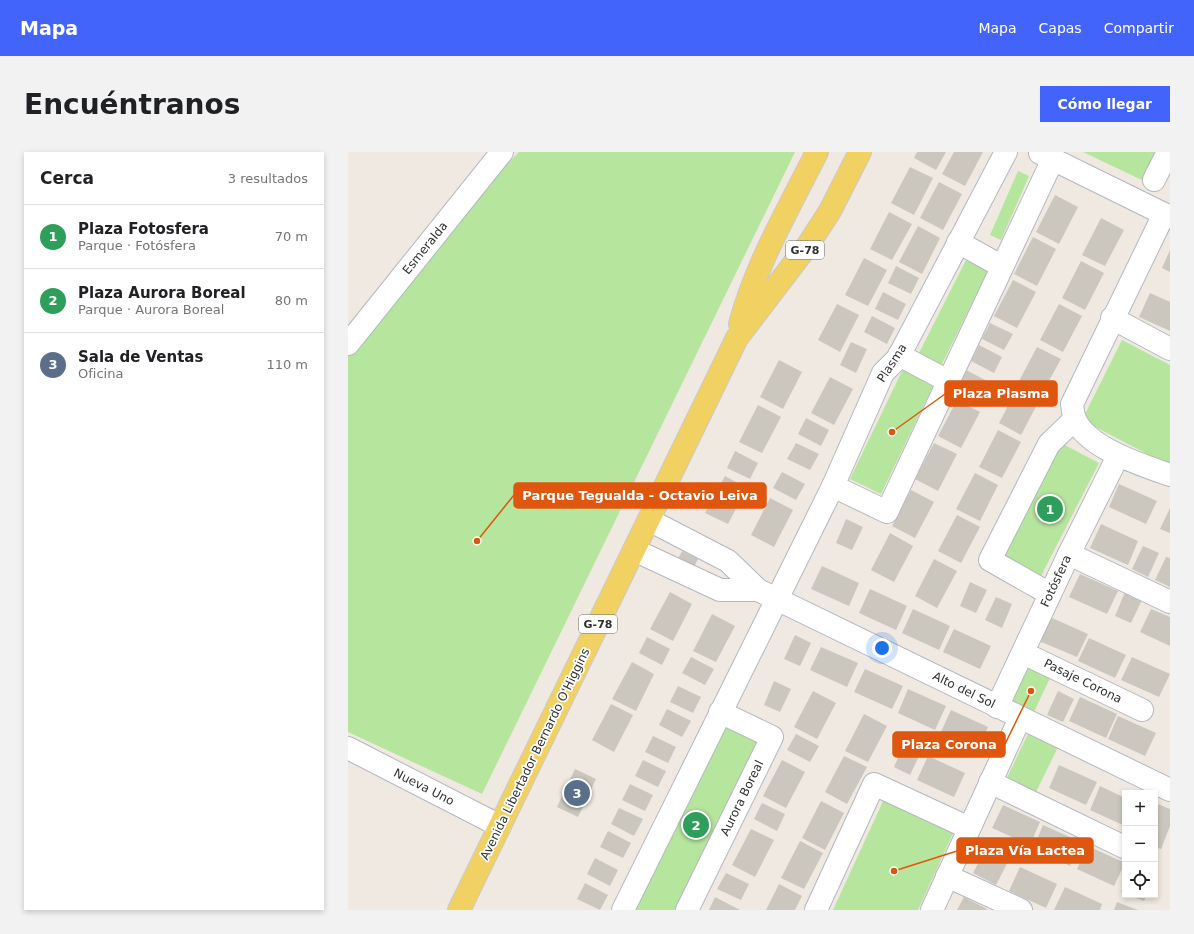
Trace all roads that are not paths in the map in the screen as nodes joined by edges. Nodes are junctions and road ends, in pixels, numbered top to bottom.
1 (502, 152) edge
2 (817, 152) edge
3 (860, 152) edge
4 (1006, 152) edge
5 (1168, 152) edge
6 (1046, 155) edge
7 (1154, 180) dead end
8 (1167, 215) edge
9 (958, 242) junction
10 (1001, 266) junction
11 (1112, 318) junction
12 (737, 338) junction
13 (348, 344) edge
14 (1170, 349) edge
15 (899, 355) junction
16 (948, 381) junction
17 (1075, 419) junction
18 (1118, 456) junction
19 (1170, 475) edge
20 (833, 486) junction
21 (649, 520) junction
22 (634, 550) junction
23 (1069, 554) junction
24 (767, 594) junction
25 (1050, 594) junction
26 (1170, 602) edge
27 (1023, 652) junction
28 (998, 707) junction
29 (1142, 710) dead end
30 (720, 712) junction
31 (1020, 718) junction
32 (348, 748) edge
33 (990, 782) junction
34 (1170, 790) edge
35 (500, 826) junction
36 (969, 828) junction
37 (1122, 846) edge
38 (947, 876) junction
39 (459, 910) edge
40 (623, 910) edge
41 (687, 910) edge
42 (816, 910) edge
43 (932, 910) edge
44 (1021, 910) edge

1 - 13 street, Esmeralda
2 - 12 main road, Avenida Libertador Bernardo O'Higgins / G-78
3 - 12 main road, Avenida Libertador Bernardo O'Higgins / G-78
4 - 9 street, Plasma
5 - 7 street
6 - 8 street
6 - 10 street
8 - 11 street
9 - 10 street
9 - 15 street, Plasma
10 - 16 street
11 - 14 street
11 - 17 street
12 - 21 main road, Avenida Libertador Bernardo O'Higgins / G-78
15 - 16 street
15 - 20 street, Plasma
16 - 20 street
17 - 18 street
17 - 25 street
18 - 19 street
18 - 23 street, Fotósfera
20 - 24 street, Plasma
21 - 22 main road, Avenida Libertador Bernardo O'Higgins / G-78
21 - 24 street, Alto del Sol
22 - 24 street, Alto del Sol
22 - 35 main road, Avenida Libertador Bernardo O'Higgins / G-78
23 - 25 street, Fotósfera
23 - 26 street
24 - 28 street, Alto del Sol
24 - 30 street
25 - 27 street, Fotósfera
27 - 28 street, Fotósfera
27 - 29 street, Pasaje Corona
28 - 31 street, Alto del Sol
30 - 40 street
30 - 41 street, Aurora Boreal
31 - 33 street
31 - 34 street, Alto del Sol
32 - 35 street, Nueva Uno
33 - 36 street
33 - 37 street
35 - 39 main road, Avenida Libertador Bernardo O'Higgins / G-78
36 - 38 street
36 - 42 street
38 - 43 street
38 - 44 street

